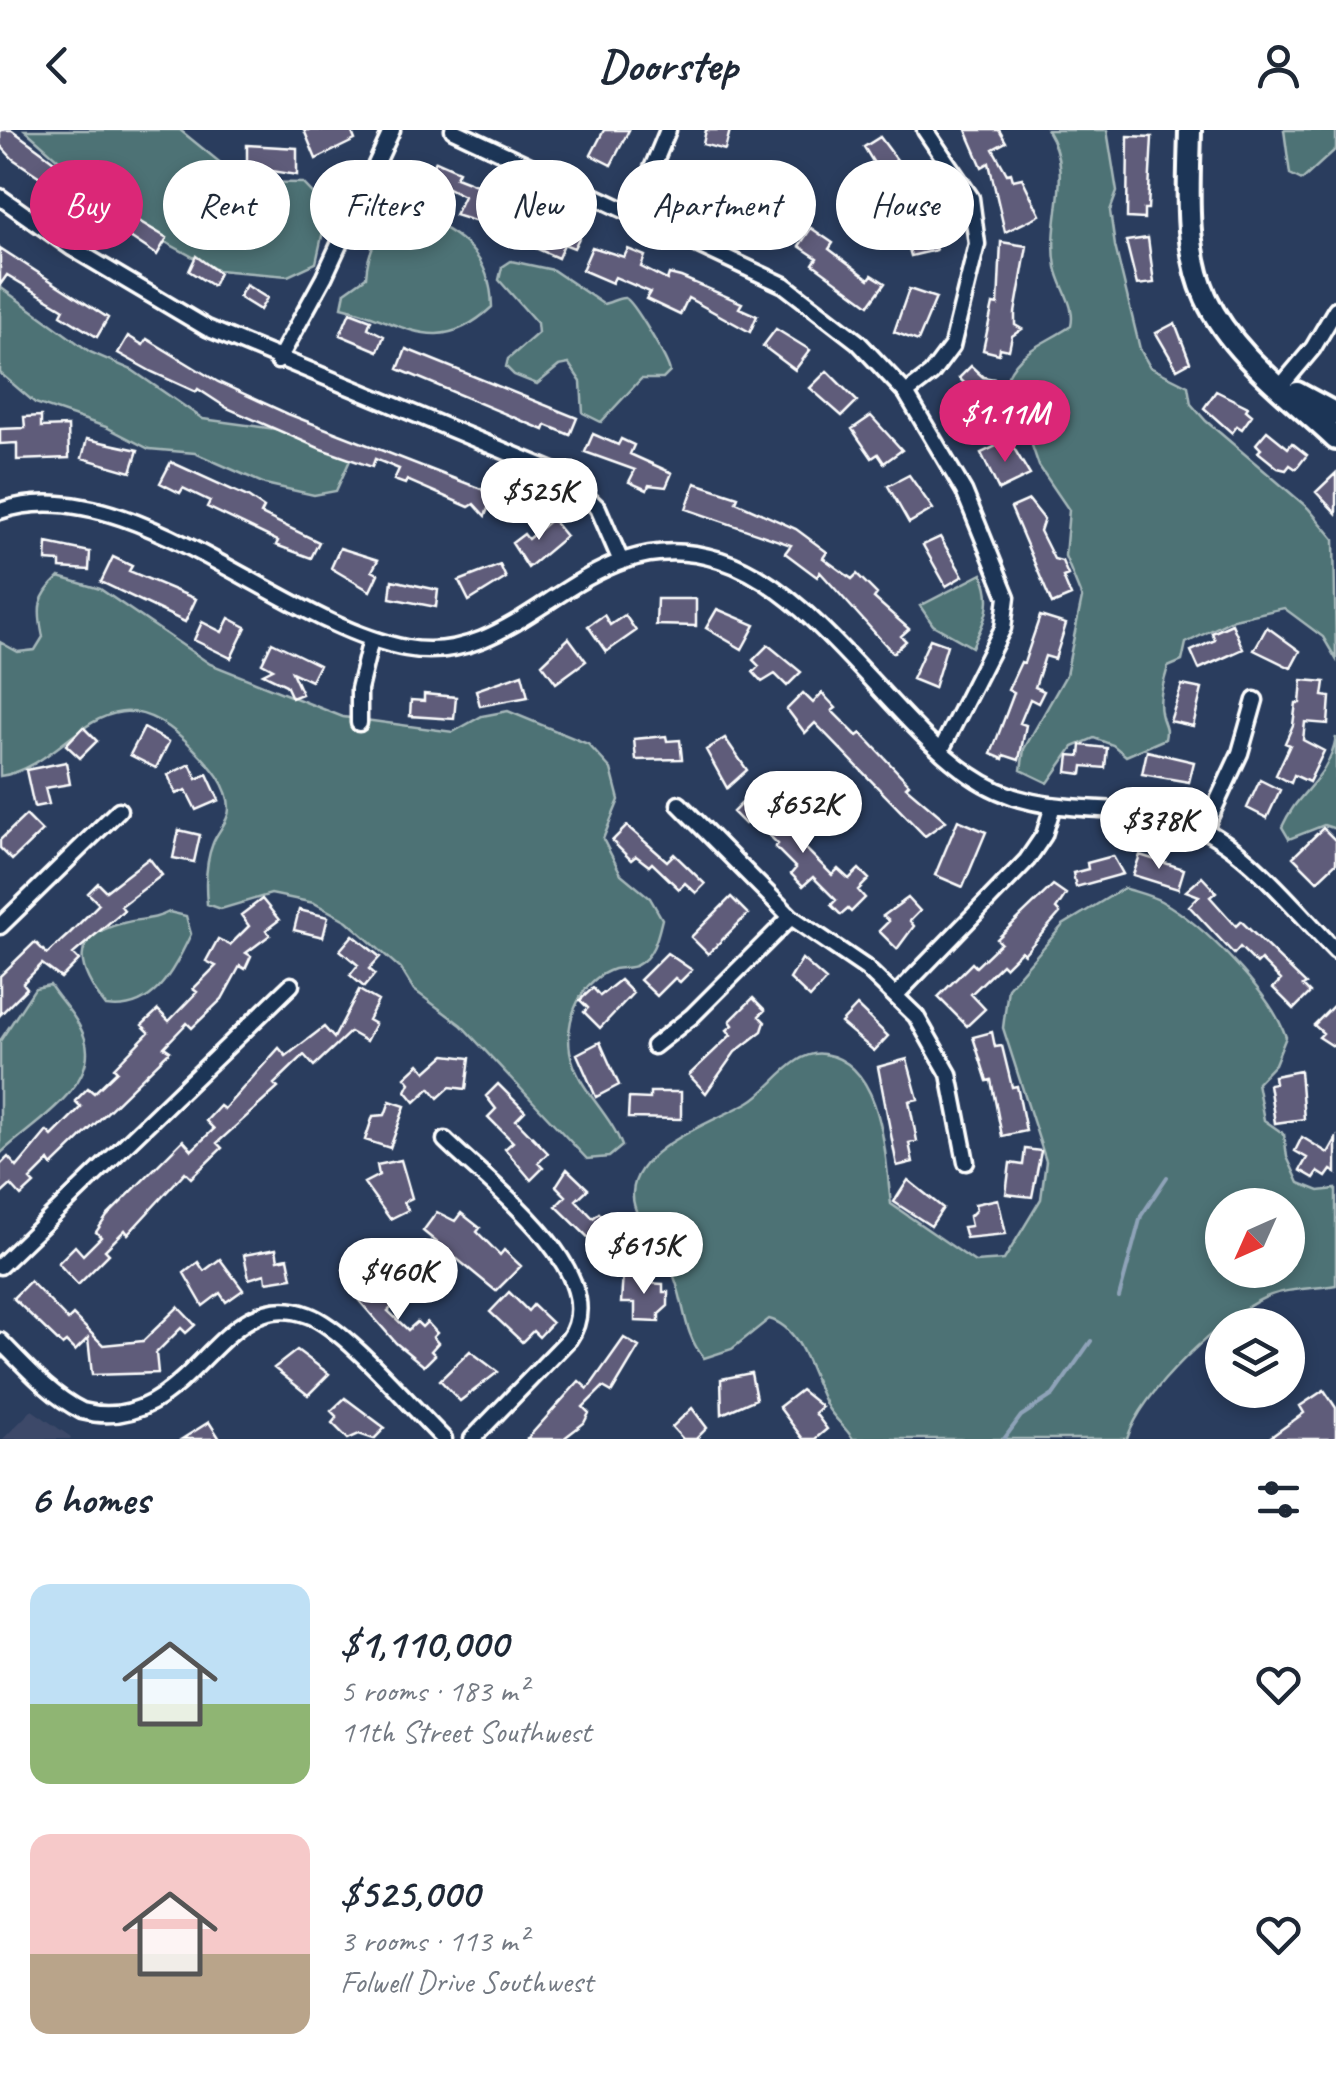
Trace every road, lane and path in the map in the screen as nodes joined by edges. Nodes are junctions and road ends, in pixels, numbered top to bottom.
1 (392, 130) edge
2 (453, 130) edge
3 (668, 130) edge
4 (925, 130) edge
5 (1190, 130) edge
6 (656, 160) edge
7 (0, 197) edge
8 (617, 207) edge
9 (710, 250) edge
10 (1336, 310) edge
11 (278, 361) junction
12 (1282, 386) junction
13 (906, 393) junction
14 (1336, 414) edge
15 (1336, 438) edge
16 (0, 511) edge
17 (620, 559) junction
18 (371, 639) junction
19 (1255, 700) dead end
20 (359, 723) dead end
21 (940, 750) junction
22 (679, 804) dead end
23 (1052, 808) junction
24 (119, 810) dead end
25 (1204, 830) junction
26 (790, 917) junction
27 (0, 926) edge
28 (1336, 951) edge
29 (291, 985) dead end
30 (897, 994) junction
31 (654, 1046) dead end
32 (445, 1140) dead end
33 (966, 1162) dead end
34 (0, 1266) edge
35 (0, 1341) edge
36 (444, 1439) edge
37 (472, 1439) edge

1 - 11 street
2 - 8 street
3 - 6 street
4 - 13 street
5 - 12 street
7 - 11 street
9 - 13 street
10 - 12 street
11 - 17 street
12 - 14 street
12 - 15 street
13 - 21 street
16 - 18 street
17 - 18 street
17 - 21 street
18 - 20 street
19 - 25 street
21 - 23 street
22 - 26 street
23 - 25 street
23 - 30 street
24 - 27 street
25 - 28 street
26 - 30 street
26 - 31 street
29 - 34 street
30 - 33 street
32 - 37 street
35 - 36 street

